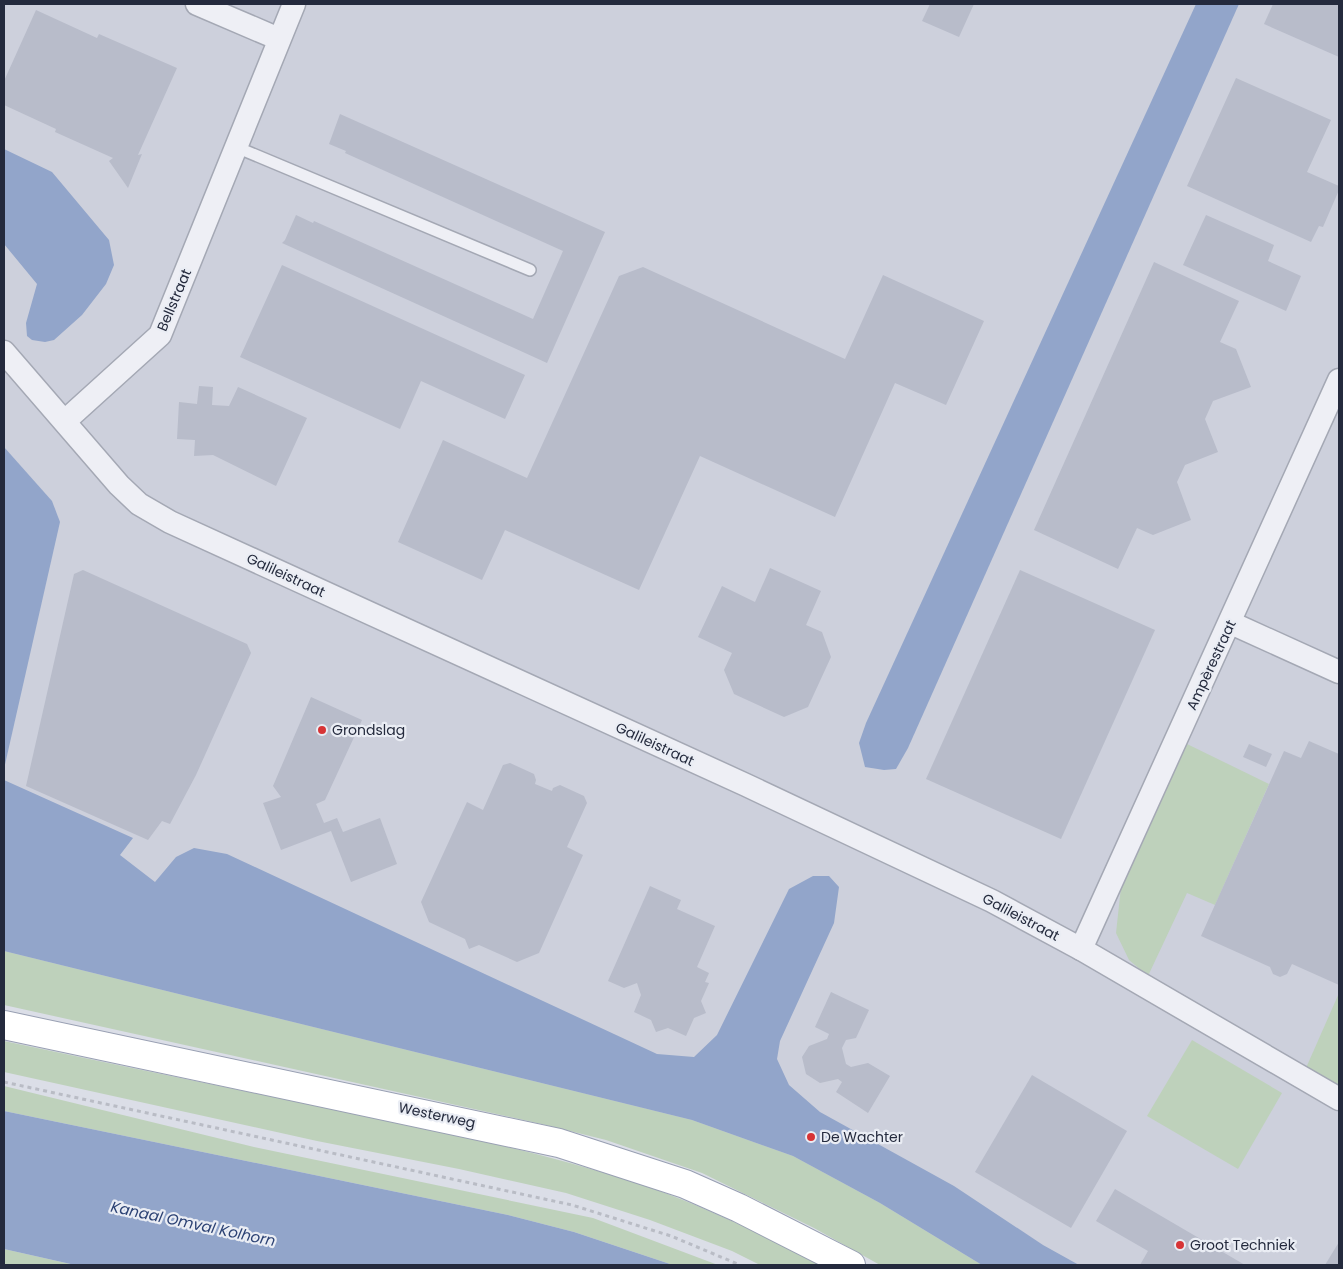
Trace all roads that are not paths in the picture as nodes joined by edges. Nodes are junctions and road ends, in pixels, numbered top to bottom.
1 (197, 4) edge
2 (294, 4) edge
3 (279, 39) junction
4 (236, 146) junction
5 (530, 270) dead end
6 (4, 352) edge
7 (1339, 380) edge
8 (65, 420) junction
9 (1231, 623) junction
10 (1339, 672) edge
11 (1081, 948) junction
12 (4, 1025) edge
13 (1339, 1099) edge
14 (851, 1265) edge

1 - 3 street
2 - 3 street, Bellstraat
3 - 4 street, Bellstraat
4 - 5 lane
4 - 8 street, Bellstraat
6 - 8 street, Galileistraat
7 - 9 street, Ampèrestraat
8 - 11 street, Galileistraat
9 - 10 street
9 - 11 street, Ampèrestraat
11 - 13 street, Galileistraat
12 - 14 main road, Westerweg

